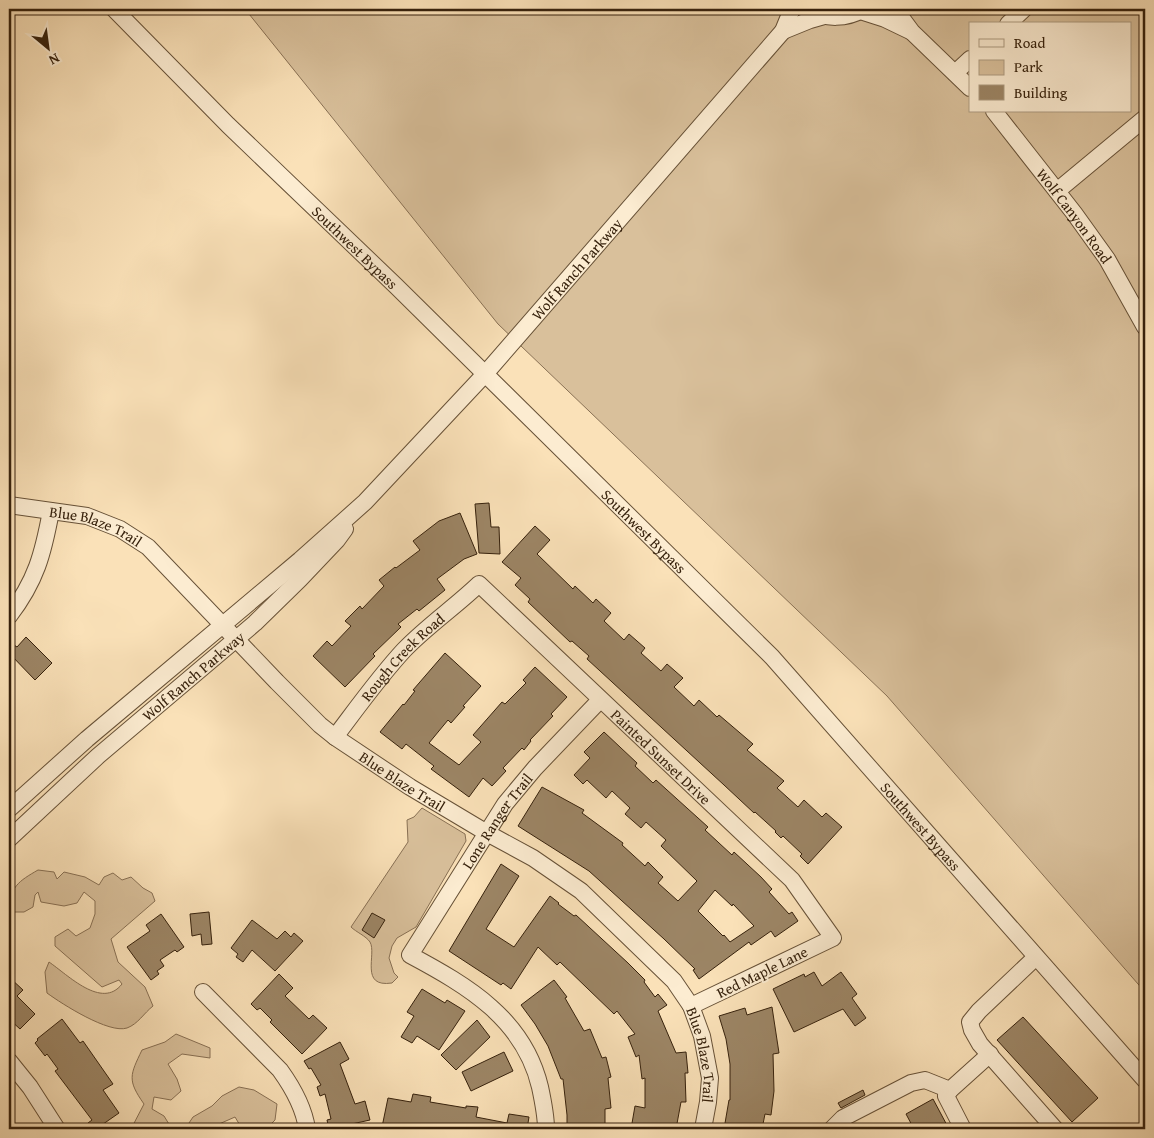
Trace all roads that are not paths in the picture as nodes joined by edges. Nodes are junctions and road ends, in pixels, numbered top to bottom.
1 (114, 9) edge
2 (792, 9) edge
3 (896, 9) edge
4 (1024, 9) edge
5 (862, 10) edge
6 (817, 12) edge
7 (1010, 22) edge
8 (783, 31) junction
9 (912, 32) junction
10 (969, 59) edge
11 (955, 73) junction
12 (969, 87) edge
13 (995, 112) edge
14 (1145, 118) edge
15 (1056, 191) junction
16 (1145, 327) edge
17 (486, 374) junction
18 (365, 502) junction
19 (9, 505) edge
20 (51, 511) junction
21 (479, 584) joint
22 (9, 616) edge
23 (223, 624) junction
24 (236, 640) junction
25 (600, 700) junction
26 (335, 737) junction
27 (9, 809) edge
28 (487, 833) junction
29 (9, 838) edge
30 (833, 938) joint
31 (1036, 957) junction
32 (202, 992) dead end
33 (691, 1006) junction
34 (990, 1054) junction
35 (9, 1061) edge
36 (1145, 1080) edge
37 (950, 1090) junction
38 (57, 1129) edge
39 (307, 1129) edge
40 (546, 1129) edge
41 (703, 1129) edge
42 (832, 1129) edge
43 (963, 1129) edge
44 (1055, 1129) edge

1 - 17 street, Southwest Bypass
2 - 8 street, Wolf Ranch Parkway
3 - 9 street
4 - 7 street
5 - 6 street, Wolf Ranch Parkway
5 - 9 street
6 - 8 street, Wolf Ranch Parkway
8 - 17 street, Wolf Ranch Parkway
9 - 11 street
10 - 11 street
11 - 12 street
13 - 15 street, Wolf Canyon Road
14 - 15 street
15 - 16 street, Wolf Canyon Road
17 - 18 street, Wolf Ranch Parkway
17 - 31 street, Southwest Bypass
18 - 23 street, Wolf Ranch Parkway
18 - 24 street, Wolf Ranch Parkway
19 - 20 street, Blue Blaze Trail
20 - 22 street
20 - 23 street, Blue Blaze Trail
21 - 25 street, Painted Sunset Drive
21 - 26 street, Rough Creek Road
23 - 24 street, Blue Blaze Trail
23 - 27 street, Wolf Ranch Parkway
24 - 26 street, Blue Blaze Trail
24 - 29 street, Wolf Ranch Parkway
25 - 28 street, Lone Ranger Trail
25 - 30 street, Painted Sunset Drive
26 - 28 street, Blue Blaze Trail
28 - 33 street, Blue Blaze Trail
28 - 40 street, Lone Ranger Trail
30 - 33 street, Red Maple Lane
31 - 34 street
31 - 36 street, Southwest Bypass
32 - 39 street
33 - 41 street, Blue Blaze Trail
34 - 37 street
34 - 44 street
35 - 38 street
37 - 42 street
37 - 43 street

